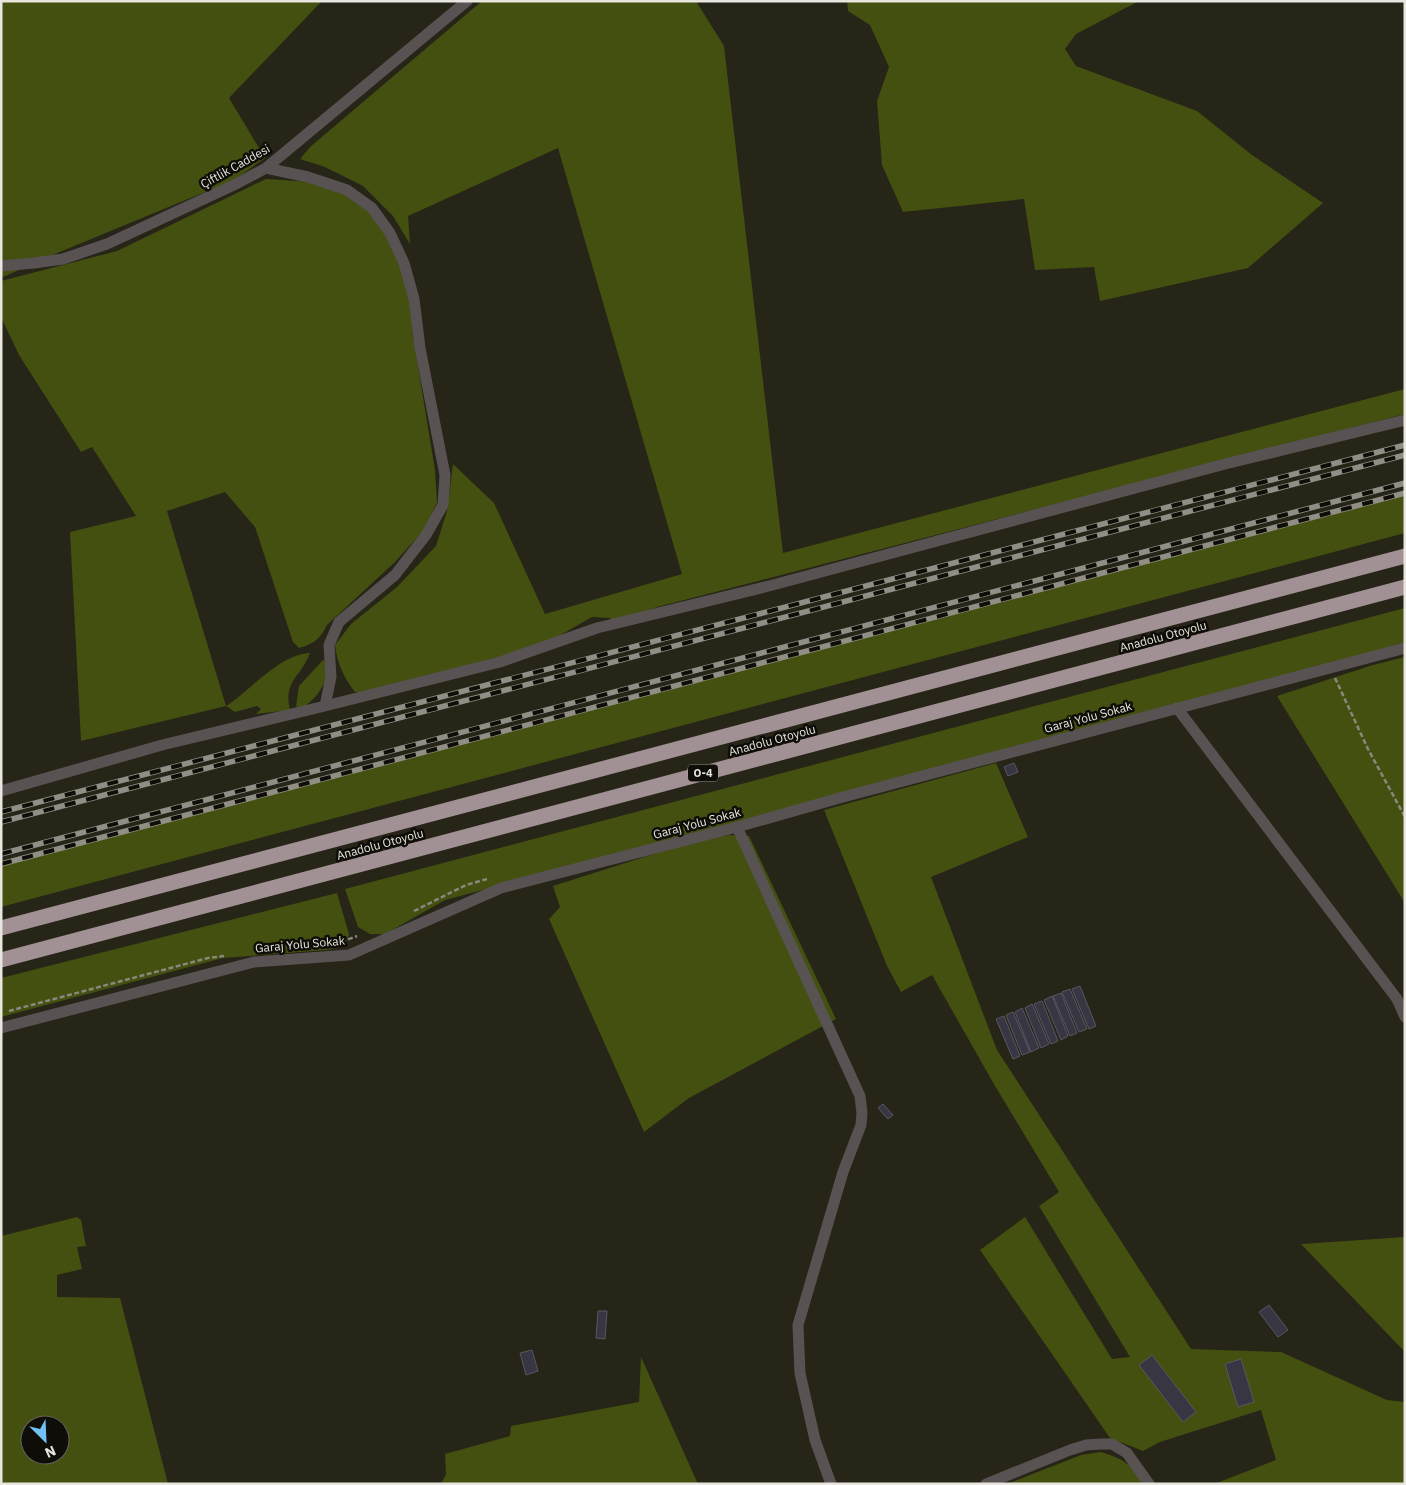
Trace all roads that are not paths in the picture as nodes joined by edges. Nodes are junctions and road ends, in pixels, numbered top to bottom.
1 (467, 1) edge
2 (266, 168) junction
3 (1, 266) edge
4 (1405, 420) edge
5 (1405, 556) edge
6 (1405, 586) edge
7 (1405, 648) edge
8 (326, 706) junction
9 (1177, 708) junction
10 (1, 791) edge
11 (737, 827) junction
12 (1, 928) edge
13 (1, 960) edge
14 (1405, 1017) edge
15 (1, 1028) edge
16 (831, 1484) edge
17 (986, 1484) edge
18 (1149, 1484) edge

1 - 2 street, Çiftlik Caddesi
2 - 3 street, Çiftlik Caddesi
2 - 8 street
4 - 8 street
5 - 12 highway, Anadolu Otoyolu / O-4
6 - 13 highway, Anadolu Otoyolu / O-4
7 - 9 street, Garaj Yolu Sokak
8 - 10 street
9 - 11 street, Garaj Yolu Sokak
9 - 14 street
11 - 15 street, Garaj Yolu Sokak
11 - 16 street
17 - 18 street

